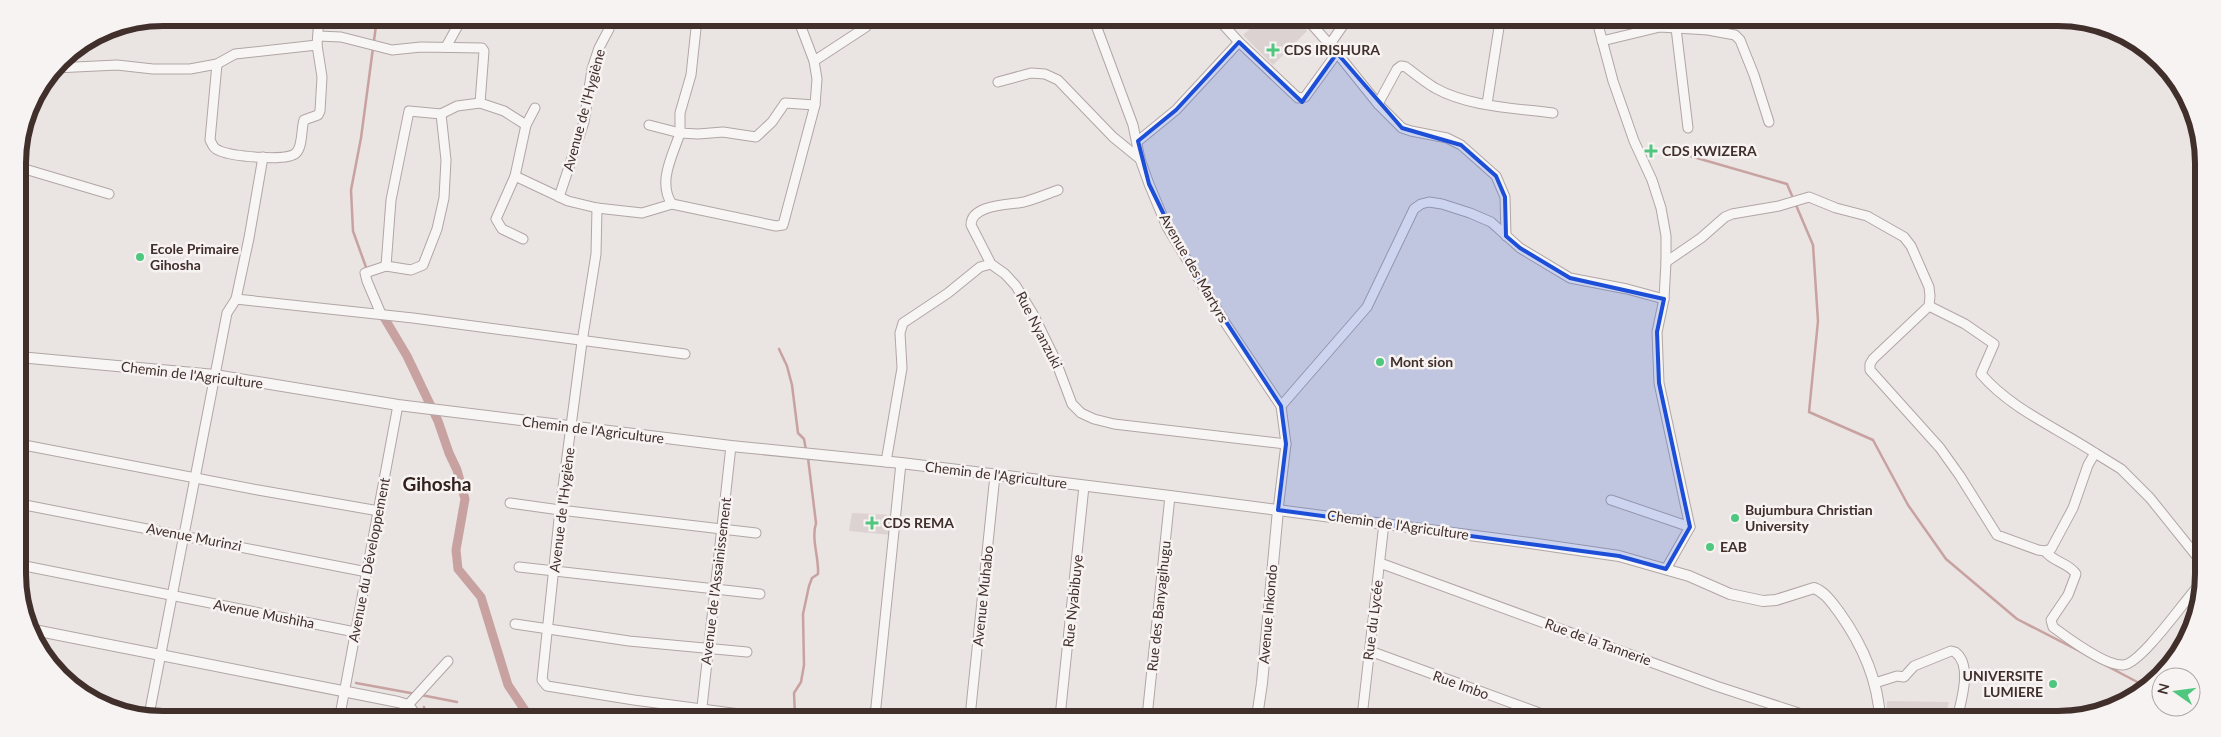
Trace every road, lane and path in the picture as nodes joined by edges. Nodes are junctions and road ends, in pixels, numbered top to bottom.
1 (319, 26) edge
2 (458, 26) edge
3 (610, 26) edge
4 (696, 26) edge
5 (801, 26) edge
6 (866, 26) edge
7 (1096, 26) edge
8 (1224, 26) edge
9 (1314, 26) edge
10 (1343, 26) edge
11 (1499, 26) edge
12 (1598, 26) edge
13 (1682, 26) edge
14 (318, 40) junction
15 (1602, 41) junction
16 (1238, 42) junction
17 (1330, 44) junction
18 (446, 47) junction
19 (1337, 53) junction
20 (814, 61) junction
21 (217, 64) junction
22 (65, 67) edge
23 (998, 82) dead end
24 (480, 103) junction
25 (1378, 104) junction
26 (1487, 104) junction
27 (815, 105) junction
28 (535, 108) dead end
29 (1553, 113) dead end
30 (442, 114) junction
31 (1769, 122) dead end
32 (526, 125) junction
33 (649, 125) dead end
34 (1688, 128) dead end
35 (680, 133) junction
36 (1138, 141) junction
37 (263, 157) junction
38 (1140, 159) junction
39 (27, 170) edge
40 (515, 176) junction
41 (1058, 190) dead end
42 (110, 194) dead end
43 (559, 197) junction
44 (672, 204) junction
45 (597, 208) junction
46 (1506, 236) junction
47 (523, 239) dead end
48 (1666, 262) junction
49 (991, 264) junction
50 (386, 266) junction
51 (236, 299) junction
52 (1664, 299) junction
53 (1928, 306) junction
54 (381, 314) junction
55 (582, 342) junction
56 (685, 354) dead end
57 (27, 358) edge
58 (216, 375) junction
59 (398, 405) junction
60 (1281, 406) junction
61 (572, 427) junction
62 (1286, 444) junction
63 (26, 445) edge
64 (731, 446) junction
65 (2095, 453) junction
66 (886, 462) junction
67 (901, 463) junction
68 (994, 475) junction
69 (194, 477) junction
70 (1084, 486) junction
71 (1170, 496) junction
72 (1612, 500) dead end
73 (510, 503) dead end
74 (26, 505) edge
75 (560, 510) junction
76 (1278, 510) junction
77 (379, 511) junction
78 (1384, 523) junction
79 (1690, 527) junction
80 (722, 530) junction
81 (756, 533) dead end
82 (183, 534) junction
83 (2045, 551) junction
84 (2195, 554) edge
85 (1380, 563) junction
86 (26, 566) edge
87 (519, 567) dead end
88 (1666, 569) junction
89 (367, 572) junction
90 (554, 572) junction
91 (716, 589) junction
92 (2194, 591) edge
93 (760, 594) dead end
94 (172, 596) junction
95 (515, 624) dead end
96 (548, 630) junction
97 (39, 631) edge
98 (355, 632) junction
99 (708, 648) junction
100 (1370, 651) junction
101 (746, 652) dead end
102 (161, 655) junction
103 (448, 661) dead end
104 (1875, 683) junction
105 (344, 693) junction
106 (408, 706) junction
107 (149, 710) edge
108 (1148, 710) edge
109 (1258, 710) edge
110 (1363, 710) edge
111 (1532, 710) edge
112 (1790, 710) edge
113 (1879, 710) edge
114 (1958, 710) edge
115 (341, 711) edge
116 (412, 711) edge
117 (694, 711) edge
118 (702, 711) edge
119 (876, 711) edge
120 (971, 711) edge
121 (1061, 711) edge

1 - 14 street
2 - 18 street
3 - 43 street, Avenue de l'Hygiène
4 - 35 street
5 - 20 street
6 - 20 street
7 - 36 street, Avenue des Martyrs
8 - 16 street
9 - 17 street
10 - 17 street
11 - 26 street
12 - 15 street
13 - 15 street
13 - 31 street
13 - 34 street
14 - 18 street
14 - 21 street
14 - 37 street
15 - 48 street
16 - 19 street
16 - 36 street
17 - 19 street
18 - 24 street
19 - 25 street
20 - 27 street
21 - 22 street
21 - 37 street
23 - 38 street
24 - 30 street
24 - 32 street
25 - 26 street
25 - 46 street
26 - 29 street
27 - 35 street
27 - 44 street
28 - 32 street
30 - 50 street
30 - 50 street
32 - 40 street
33 - 35 street
35 - 44 street
36 - 38 street, Avenue des Martyrs
37 - 51 street
38 - 60 street, Avenue des Martyrs
39 - 42 street
40 - 43 street
40 - 47 street
41 - 49 street
43 - 45 street
44 - 45 street
45 - 55 street, Avenue de l'Hygiène
46 - 52 street
46 - 60 street
48 - 52 street
48 - 53 street
49 - 62 street, Rue Nyanzuki
49 - 66 street
50 - 54 street
51 - 54 street
51 - 58 street
52 - 79 street
53 - 65 street
53 - 83 street
54 - 55 street
55 - 56 street
55 - 61 street, Avenue de l'Hygiène
57 - 58 street, Chemin de l'Agriculture
58 - 59 street, Chemin de l'Agriculture
58 - 69 street
59 - 61 street, Chemin de l'Agriculture
59 - 77 street, Avenue du Développement
60 - 62 street, Avenue des Martyrs
61 - 64 street, Chemin de l'Agriculture
61 - 75 street, Avenue de l'Hygiène
62 - 76 street, Avenue des Martyrs
63 - 69 street
64 - 66 street, Chemin de l'Agriculture
64 - 80 street, Avenue de l'Assainissement
65 - 83 street
65 - 84 street
66 - 67 street, Chemin de l'Agriculture
67 - 68 street, Chemin de l'Agriculture
67 - 119 street
68 - 70 street, Chemin de l'Agriculture
68 - 120 street, Avenue Muhabo
69 - 77 street
69 - 82 street
70 - 71 street, Chemin de l'Agriculture
70 - 121 street, Rue Nyabibuye
71 - 76 street, Chemin de l'Agriculture
71 - 108 street, Rue des Banyagihugu
72 - 79 street
73 - 75 street
74 - 82 street, Avenue Murinzi
75 - 80 street
75 - 90 street, Avenue de l'Hygiène
76 - 78 street, Chemin de l'Agriculture
76 - 109 street, Avenue Inkondo
77 - 89 street, Avenue du Développement
78 - 85 street, Rue du Lycée
78 - 88 street, Chemin de l'Agriculture
79 - 88 street
80 - 81 street
80 - 91 street, Avenue de l'Assainissement
82 - 89 street, Avenue Murinzi
82 - 94 street
83 - 92 street
85 - 100 street, Rue du Lycée
85 - 112 street, Rue de la Tannerie
86 - 94 street, Avenue Mushiha
87 - 90 street
88 - 104 street, Chemin de l'Agriculture
89 - 98 street, Avenue du Développement
90 - 91 street
90 - 96 street, Avenue de l'Hygiène
91 - 93 street
91 - 99 street, Avenue de l'Assainissement
94 - 98 street, Avenue Mushiha
94 - 102 street
95 - 96 street
96 - 99 street
96 - 117 street, Avenue de l'Hygiène
97 - 102 street
98 - 105 street, Avenue du Développement
99 - 101 street
99 - 118 street, Avenue de l'Assainissement
100 - 110 street, Rue du Lycée
100 - 111 street, Rue Imbo
102 - 105 street
102 - 107 street
103 - 106 street
104 - 113 street, Chemin de l'Agriculture
104 - 114 street
105 - 106 street
105 - 115 street, Avenue du Développement
106 - 116 street

